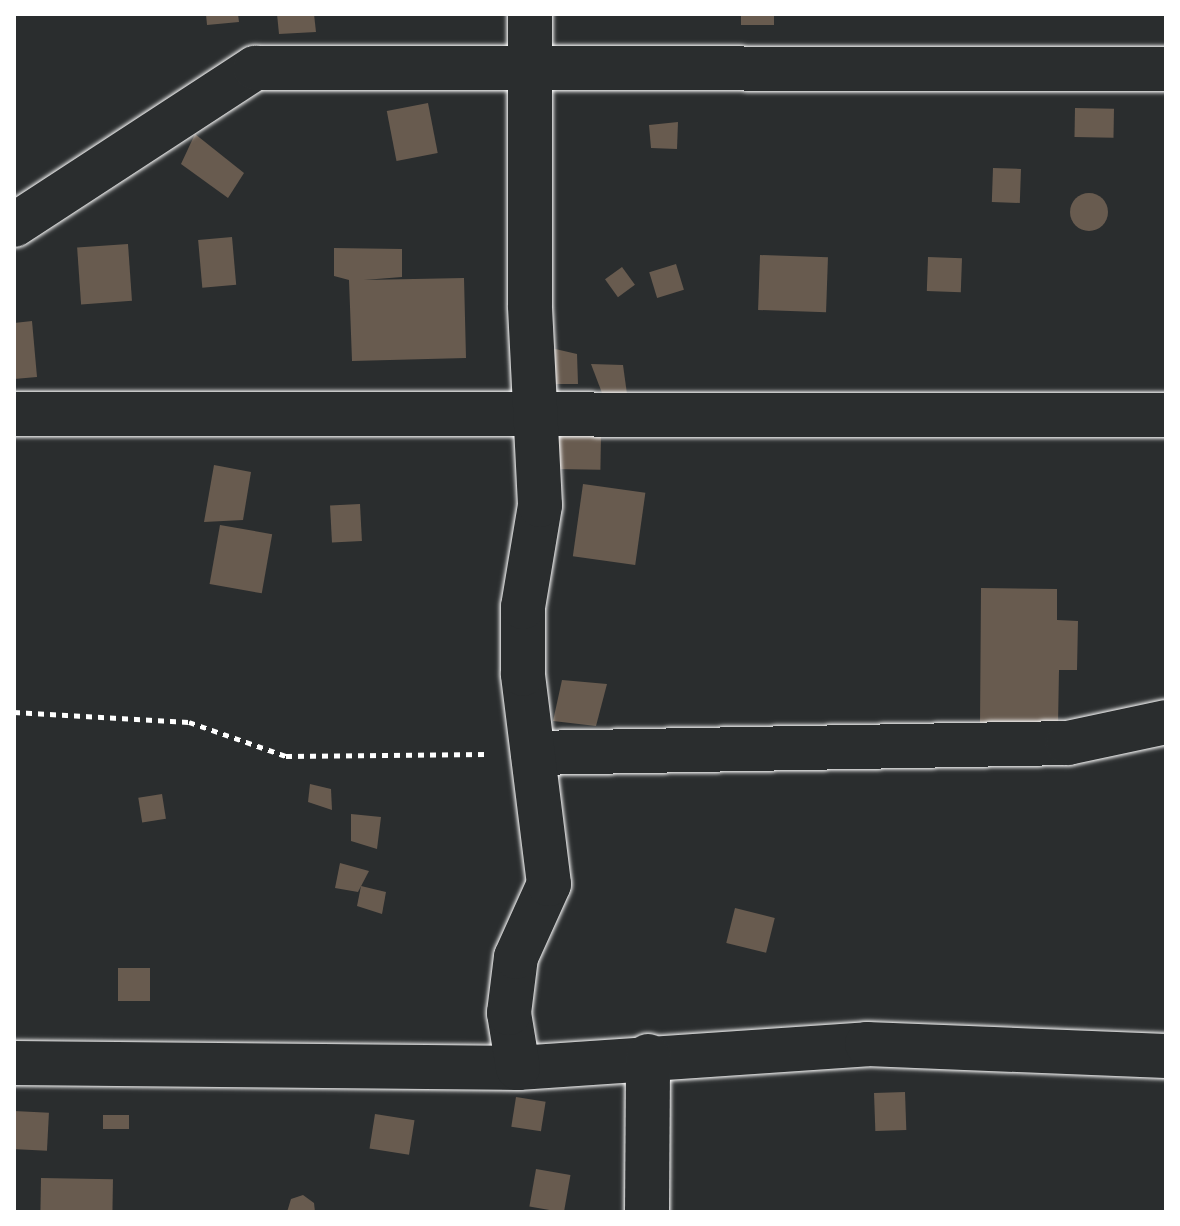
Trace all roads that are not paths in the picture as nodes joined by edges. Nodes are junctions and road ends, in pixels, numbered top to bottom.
1 (530, 14) edge
2 (531, 68) junction
3 (1166, 69) edge
4 (14, 225) edge
5 (534, 412) junction
6 (14, 414) edge
7 (1166, 415) edge
8 (1166, 722) edge
9 (533, 753) junction
10 (648, 1056) junction
11 (1166, 1056) edge
12 (14, 1063) edge
13 (518, 1068) junction
14 (647, 1212) edge

1 - 2 street
2 - 3 street
2 - 4 street
2 - 5 street
5 - 6 street
5 - 7 street
5 - 9 street
8 - 9 street
9 - 13 street
10 - 11 street
10 - 13 street
10 - 14 street
12 - 13 street

